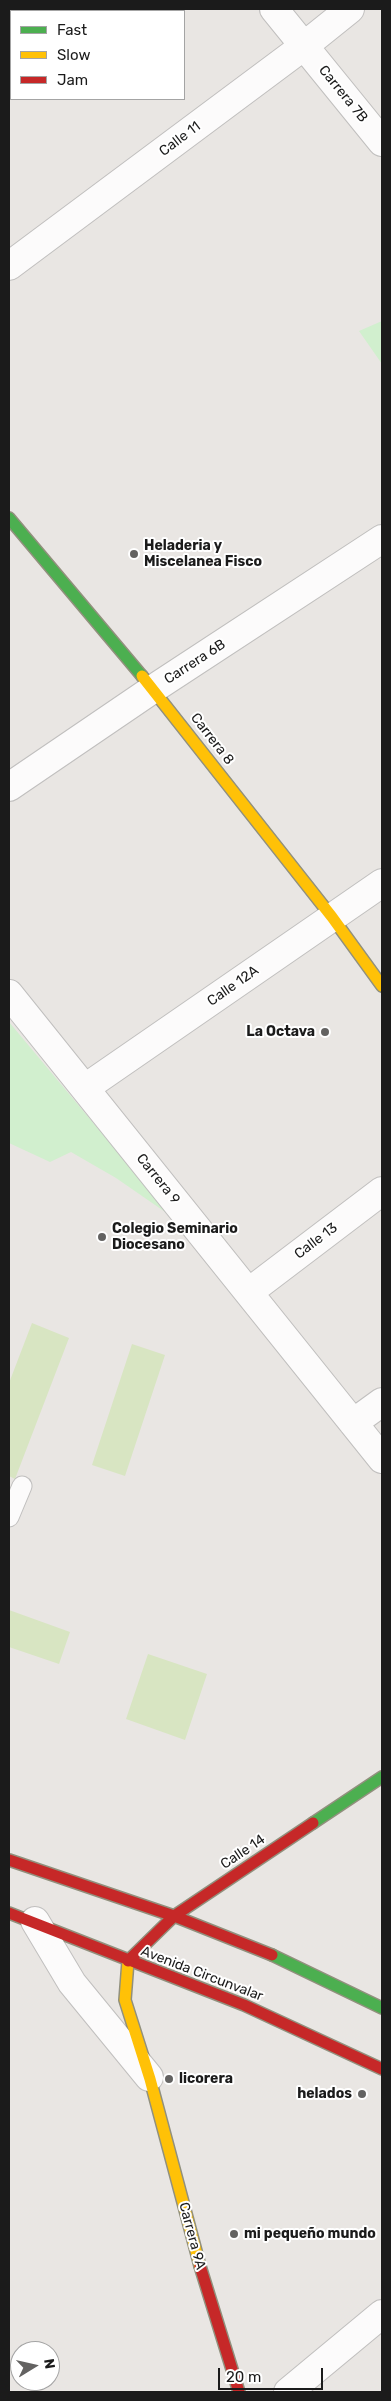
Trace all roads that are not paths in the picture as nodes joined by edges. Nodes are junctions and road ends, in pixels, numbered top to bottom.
1 (274, 9) edge
2 (350, 9) edge
3 (304, 46) junction
4 (382, 142) edge
5 (9, 266) edge
6 (9, 518) edge
7 (382, 539) edge
8 (153, 689) junction
9 (9, 788) edge
10 (382, 883) edge
11 (332, 918) junction
12 (382, 986) edge
13 (9, 994) edge
14 (84, 1088) junction
15 (382, 1191) edge
16 (249, 1292) junction
17 (382, 1402) edge
18 (353, 1423) junction
19 (382, 1459) edge
20 (22, 1486) dead end
21 (9, 1517) edge
22 (382, 1777) edge
23 (9, 1860) edge
24 (9, 1913) edge
25 (174, 1916) junction
26 (35, 1921) junction
27 (128, 1960) junction
28 (382, 2008) edge
29 (382, 2068) edge
30 (150, 2079) junction
31 (382, 2314) edge
32 (238, 2392) edge
33 (288, 2392) edge

1 - 3 street, Carrera 7B
2 - 3 street, Calle 11
3 - 4 street, Carrera 7B
3 - 5 street, Calle 11
6 - 8 street, Carrera 8
7 - 8 street, Carrera 6B
8 - 9 street, Carrera 6B
8 - 11 street, Carrera 8
10 - 11 street, Calle 12A
11 - 12 street, Carrera 8
11 - 14 street, Calle 12A
13 - 14 street, Carrera 9
14 - 16 street, Carrera 9
15 - 16 street, Calle 13
16 - 18 street, Carrera 9
17 - 18 street
18 - 19 street, Carrera 9
20 - 21 lane
22 - 25 street, Calle 14
23 - 25 street
24 - 26 street, Avenida Circunvalar
25 - 27 street, Calle 14
25 - 28 street
26 - 27 street, Avenida Circunvalar
26 - 30 street, Carrera 9A
27 - 29 street, Avenida Circunvalar
27 - 30 street, Carrera 9A
30 - 32 street, Carrera 9A
31 - 33 street

